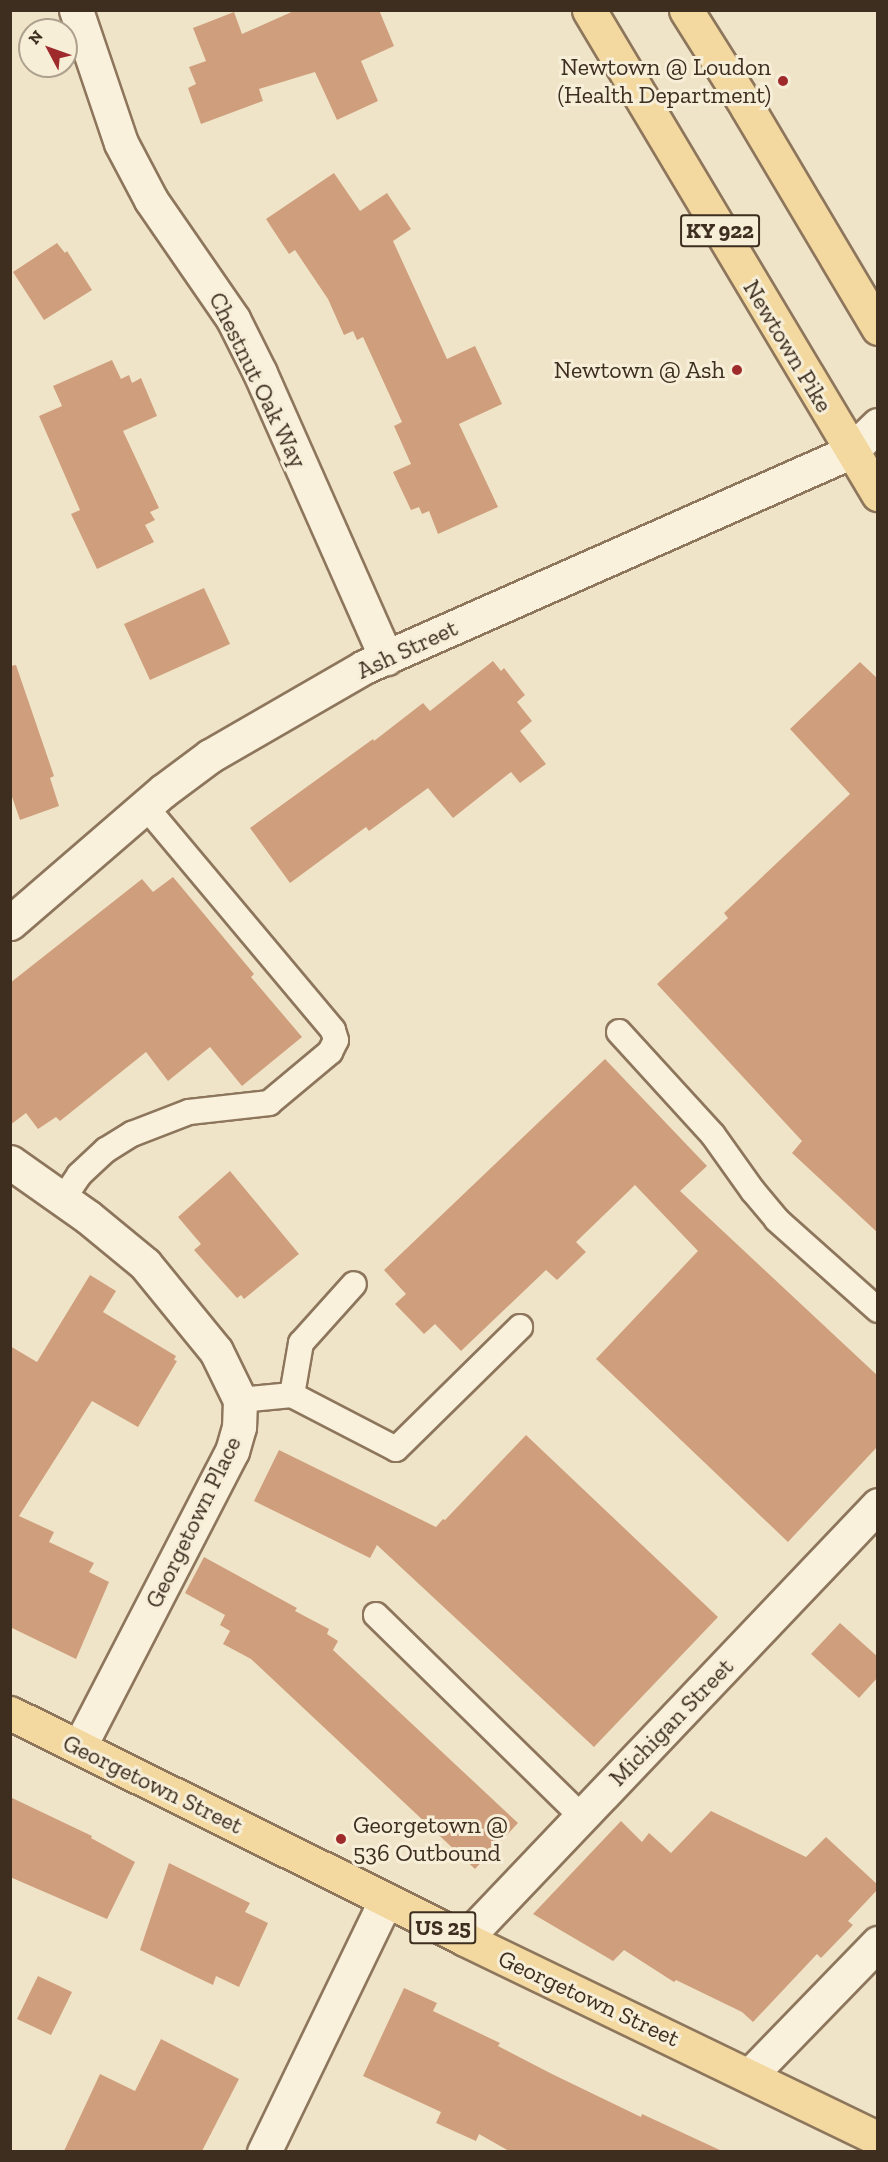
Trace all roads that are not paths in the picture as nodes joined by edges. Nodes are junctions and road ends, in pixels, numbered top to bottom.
1 (76, 10) edge
2 (589, 10) edge
3 (686, 10) edge
4 (878, 328) edge
5 (878, 425) edge
6 (864, 450) edge
7 (878, 494) edge
8 (386, 658) junction
9 (146, 806) junction
10 (10, 923) edge
11 (619, 1032) dead end
12 (10, 1162) edge
13 (63, 1199) junction
14 (354, 1284) dead end
15 (878, 1310) edge
16 (520, 1328) dead end
17 (292, 1395) junction
18 (240, 1400) junction
19 (878, 1505) edge
20 (376, 1615) dead end
21 (10, 1713) edge
22 (79, 1748) junction
23 (582, 1816) junction
24 (386, 1900) junction
25 (465, 1939) junction
26 (878, 1942) edge
27 (750, 2075) junction
28 (878, 2139) edge
29 (264, 2151) edge

1 - 8 street, Chestnut Oak Way
2 - 6 main road, Newtown Pike / KY 922
3 - 4 main road
5 - 6 street
6 - 7 main road, Newtown Pike / KY 922
6 - 8 street, Ash Street
8 - 9 street, Ash Street
9 - 10 street, Ash Street
9 - 13 lane
11 - 15 lane
12 - 13 street, Georgetown Place
13 - 18 street, Georgetown Place
14 - 17 lane
16 - 17 lane
17 - 18 lane
18 - 22 street, Georgetown Place
19 - 23 street, Michigan Street
20 - 23 lane
21 - 22 main road, Georgetown Street / US 25
22 - 24 main road, Georgetown Street / US 25
23 - 25 street, Michigan Street
24 - 25 main road, Georgetown Street / US 25
24 - 29 street
25 - 27 main road, Georgetown Street / US 25
26 - 27 street
27 - 28 main road, Georgetown Street / US 25

